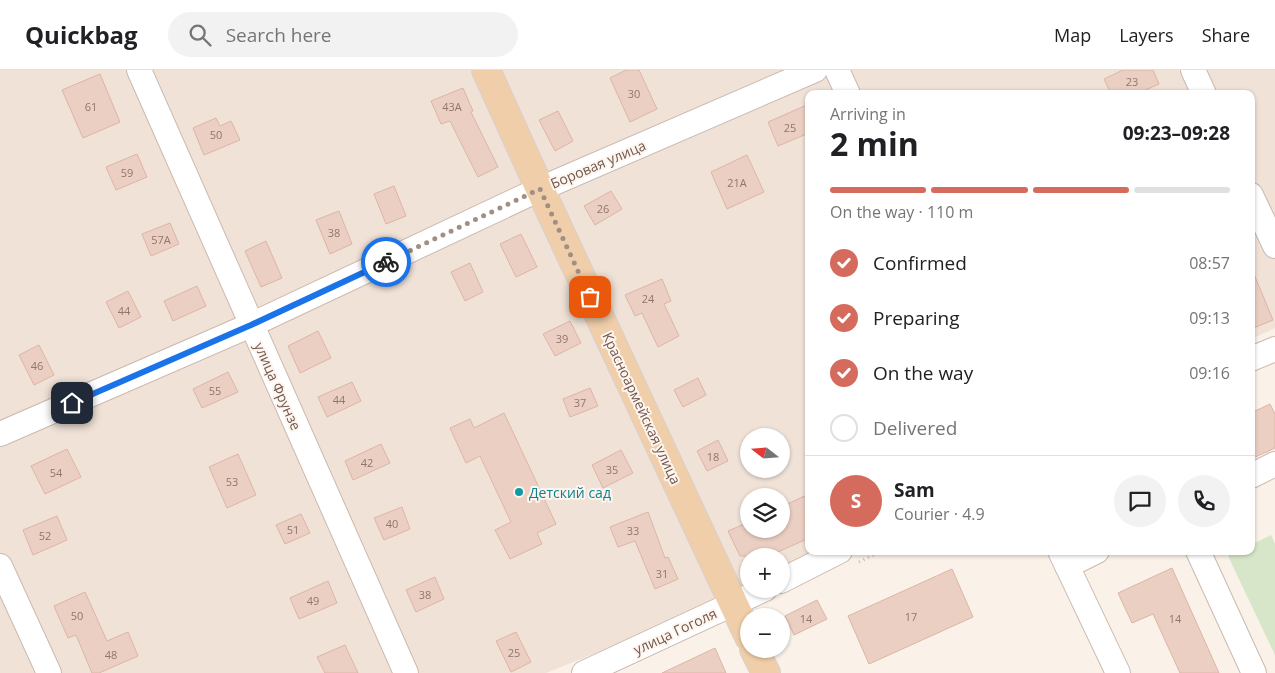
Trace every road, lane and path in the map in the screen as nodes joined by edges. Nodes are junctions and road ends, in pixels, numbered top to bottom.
1 (139, 70) edge
2 (486, 70) edge
3 (815, 70) edge
4 (837, 70) edge
5 (1193, 70) edge
6 (846, 90) edge
7 (1202, 90) edge
8 (540, 189) junction
9 (1255, 204) edge
10 (1275, 246) edge
11 (251, 325) junction
12 (1275, 349) edge
13 (1255, 357) edge
14 (0, 434) edge
15 (832, 555) edge
16 (1078, 555) edge
17 (1200, 555) edge
18 (1064, 558) edge
19 (0, 566) edge
20 (790, 576) edge
21 (746, 598) edge
22 (734, 604) junction
23 (740, 617) edge
24 (758, 658) edge
25 (49, 673) edge
26 (406, 673) edge
27 (584, 673) edge
28 (766, 673) edge
29 (1118, 673) edge
30 (1254, 673) edge

1 - 11 street, улица Фрунзе
2 - 8 main road, Красноармейская улица
3 - 8 street, Боровая улица
4 - 6 street
5 - 7 street
8 - 11 street, Боровая улица
8 - 22 main road, Красноармейская улица
9 - 10 street
11 - 14 street, Боровая улица
11 - 26 street, улица Фрунзе
12 - 13 street
15 - 20 street
16 - 18 street
17 - 30 street
18 - 29 street
19 - 25 street
21 - 22 street, улица Гоголя
22 - 23 main road, Красноармейская улица
22 - 27 street, улица Гоголя
24 - 28 main road

